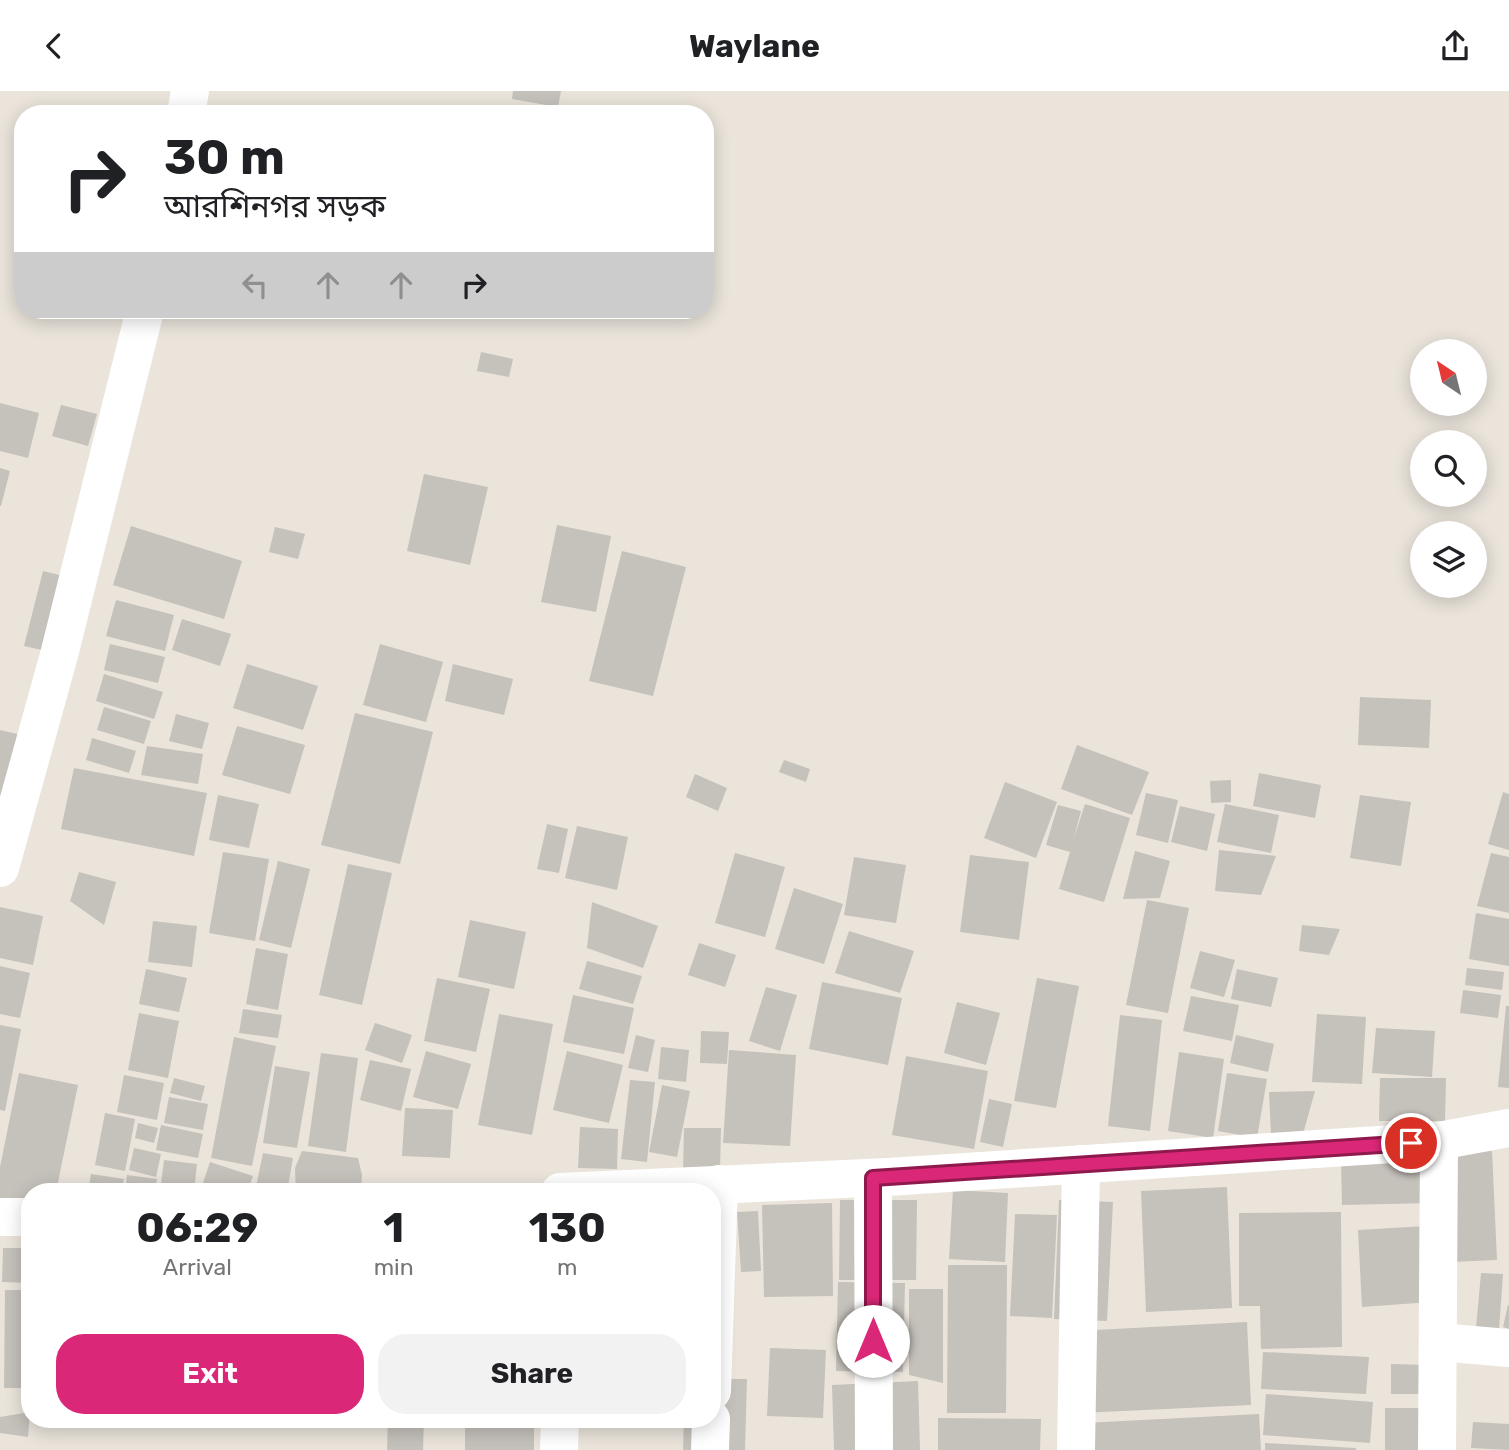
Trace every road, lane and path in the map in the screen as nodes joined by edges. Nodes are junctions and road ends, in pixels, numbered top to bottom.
1 (143, 319) edge
2 (0, 868) edge
3 (1509, 1128) edge
4 (1438, 1141) junction
5 (1081, 1164) junction
6 (873, 1178) junction
7 (721, 1184) edge
8 (0, 1217) edge
9 (21, 1217) edge
10 (1439, 1342) junction
11 (1509, 1348) edge
12 (560, 1428) edge
13 (711, 1428) edge
14 (559, 1450) edge
15 (710, 1450) edge
16 (873, 1450) edge
17 (1076, 1450) edge
18 (1437, 1450) edge

1 - 2 street
3 - 4 street
4 - 5 street
4 - 10 street
5 - 6 street
5 - 17 street
6 - 7 street
6 - 16 street
8 - 9 street
10 - 11 street
10 - 18 street
12 - 14 street
13 - 15 street

